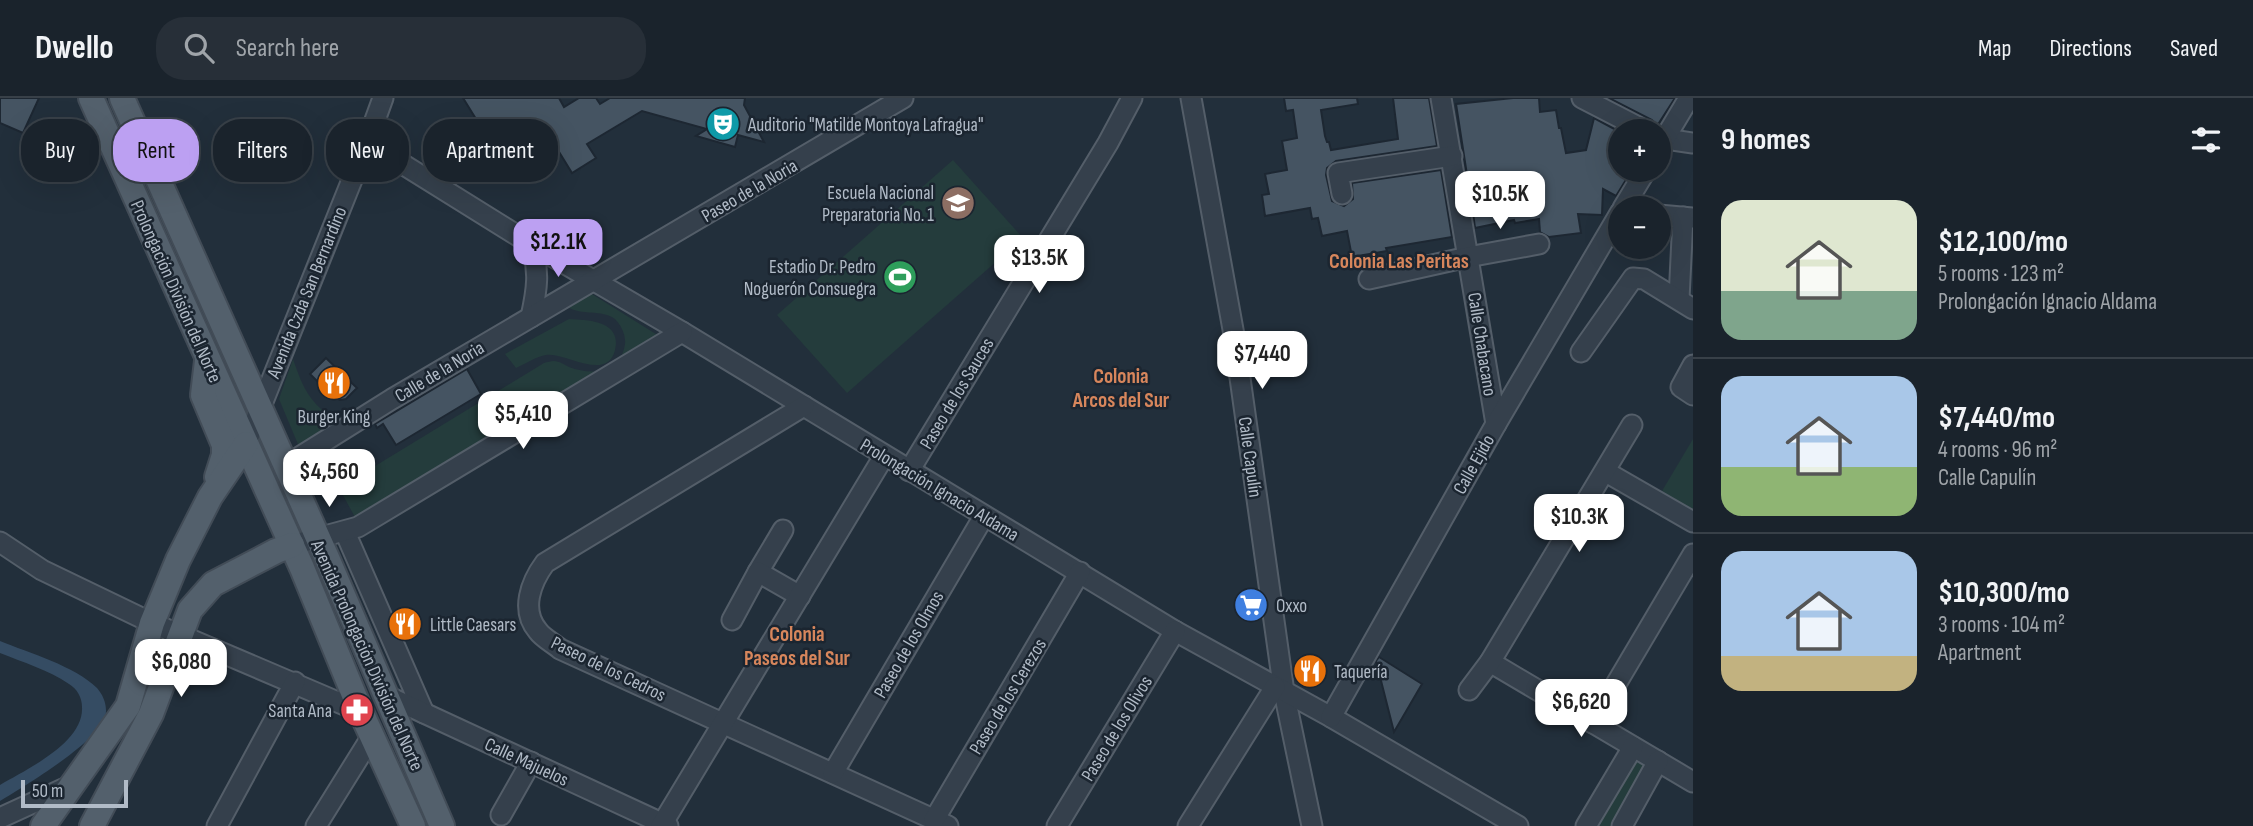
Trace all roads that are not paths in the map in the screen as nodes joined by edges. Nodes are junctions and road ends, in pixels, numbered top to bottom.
1 (91, 98) edge
2 (122, 98) edge
3 (383, 98) edge
4 (903, 98) edge
5 (1132, 98) edge
6 (1192, 98) edge
7 (1441, 98) edge
8 (1582, 98) edge
9 (1689, 98) edge
10 (131, 119) edge
11 (375, 119) edge
12 (1620, 119) edge
13 (1671, 121) edge
14 (1671, 141) edge
15 (1693, 143) edge
16 (1452, 156) junction
17 (409, 168) edge
18 (140, 182) edge
19 (159, 182) edge
20 (351, 182) edge
21 (130, 185) junction
22 (1342, 194) dead end
23 (1688, 217) edge
24 (1608, 233) edge
25 (531, 244) junction
26 (1539, 244) dead end
27 (1468, 257) junction
28 (1369, 279) dead end
29 (594, 280) junction
30 (1686, 304) edge
31 (531, 317) junction
32 (682, 332) junction
33 (1581, 352) dead end
34 (207, 359) junction
35 (1693, 365) edge
36 (1693, 395) edge
37 (804, 406) junction
38 (259, 407) junction
39 (1496, 424) junction
40 (1632, 425) dead end
41 (246, 444) junction
42 (884, 456) junction
43 (285, 466) junction
44 (909, 471) junction
45 (1606, 472) junction
46 (210, 497) junction
47 (984, 516) junction
48 (1693, 522) edge
49 (783, 530) dead end
50 (345, 532) junction
51 (317, 538) junction
52 (0, 542) edge
53 (292, 545) junction
54 (1693, 554) edge
55 (758, 572) junction
56 (1080, 572) junction
57 (800, 596) junction
58 (732, 620) dead end
59 (152, 623) junction
60 (1175, 631) junction
61 (180, 633) junction
62 (1490, 662) junction
63 (295, 682) junction
64 (1279, 690) junction
65 (1469, 690) dead end
66 (386, 695) junction
67 (361, 712) junction
68 (424, 713) junction
69 (1331, 717) junction
70 (722, 722) junction
71 (1593, 723) junction
72 (372, 736) junction
73 (1633, 747) junction
74 (1658, 761) junction
75 (531, 762) junction
76 (832, 773) junction
77 (1693, 782) edge
78 (74, 784) junction
79 (501, 815) dead end
80 (0, 818) edge
81 (941, 823) edge
82 (664, 825) edge
83 (43, 826) edge
84 (92, 826) edge
85 (217, 826) edge
86 (316, 826) edge
87 (413, 826) edge
88 (442, 826) edge
89 (1057, 826) edge
90 (1188, 826) edge
91 (1312, 826) edge
92 (1518, 826) edge
93 (1586, 826) edge
94 (1622, 826) edge

1 - 21 main road, Prolongación División del Norte
2 - 10 main road, Prolongación División del Norte
3 - 11 street, Avenida Czda San Bernardino
4 - 29 street, Paseo de la Noria
5 - 44 street, Paseo de los Sauces
6 - 64 street, Calle Capulín
7 - 16 street, Calle Chabacano
8 - 12 street
9 - 13 street
14 - 15 street
16 - 22 street
16 - 27 street, Calle Chabacano
17 - 25 street, Prolongación Ignacio Aldama
18 - 21 main road
19 - 38 main road, Prolongación División del Norte
20 - 38 street, Avenida Czda San Bernardino
21 - 34 main road, Prolongación División del Norte
23 - 30 street
24 - 39 street, Calle Ejido
25 - 29 street, Prolongación Ignacio Aldama
25 - 31 street
26 - 27 street
27 - 28 street
27 - 39 street, Calle Chabacano
29 - 31 street, Calle de la Noria
29 - 32 street, Prolongación Ignacio Aldama
30 - 33 street
31 - 43 street, Calle de la Noria
32 - 37 street, Prolongación Ignacio Aldama
32 - 50 street
34 - 41 main road, Prolongación División del Norte
34 - 46 main road
35 - 36 street
37 - 42 street, Prolongación Ignacio Aldama
37 - 70 street, Paseo de los Cedros
38 - 41 street, Avenida Czda San Bernardino
38 - 43 main road, Avenida Prolongación División del Norte
39 - 69 street, Calle Ejido
40 - 45 street
41 - 46 main road
41 - 53 main road, Avenida Prolongación División del Norte
42 - 44 street, Prolongación Ignacio Aldama
42 - 57 street
43 - 51 main road, Avenida Prolongación División del Norte
44 - 47 street, Prolongación Ignacio Aldama
45 - 48 street
45 - 62 street
46 - 59 main road
47 - 56 street, Prolongación Ignacio Aldama
47 - 76 street, Paseo de los Olmos
49 - 55 street
50 - 51 street
50 - 68 street
51 - 53 street
51 - 66 main road, Avenida Prolongación División del Norte
52 - 59 street
53 - 61 main road
53 - 67 main road, Avenida Prolongación División del Norte
54 - 71 street
55 - 57 street
55 - 58 street
56 - 60 street, Prolongación Ignacio Aldama
56 - 81 street, Paseo de los Cerezos
57 - 70 street
59 - 61 street
59 - 78 main road
60 - 64 street, Prolongación Ignacio Aldama
60 - 89 street, Paseo de los Olivos
61 - 63 street
61 - 84 main road
62 - 65 street
62 - 71 street
63 - 67 street
63 - 85 street
64 - 69 street, Prolongación Ignacio Aldama
64 - 90 street
64 - 91 street, Calle Capulín
66 - 68 street, Calle Majuelos
66 - 88 main road, Avenida Prolongación División del Norte
67 - 72 main road, Avenida Prolongación División del Norte
68 - 75 street, Calle Majuelos
69 - 92 street, Prolongación Ignacio Aldama
70 - 76 street, Paseo de los Cedros
70 - 82 street
71 - 73 street
72 - 86 street
72 - 87 main road, Avenida Prolongación División del Norte
73 - 74 street
73 - 93 street
74 - 77 street
74 - 94 street
75 - 79 street
75 - 82 street, Calle Majuelos
76 - 81 street, Paseo de los Cedros
78 - 80 street
78 - 83 main road

